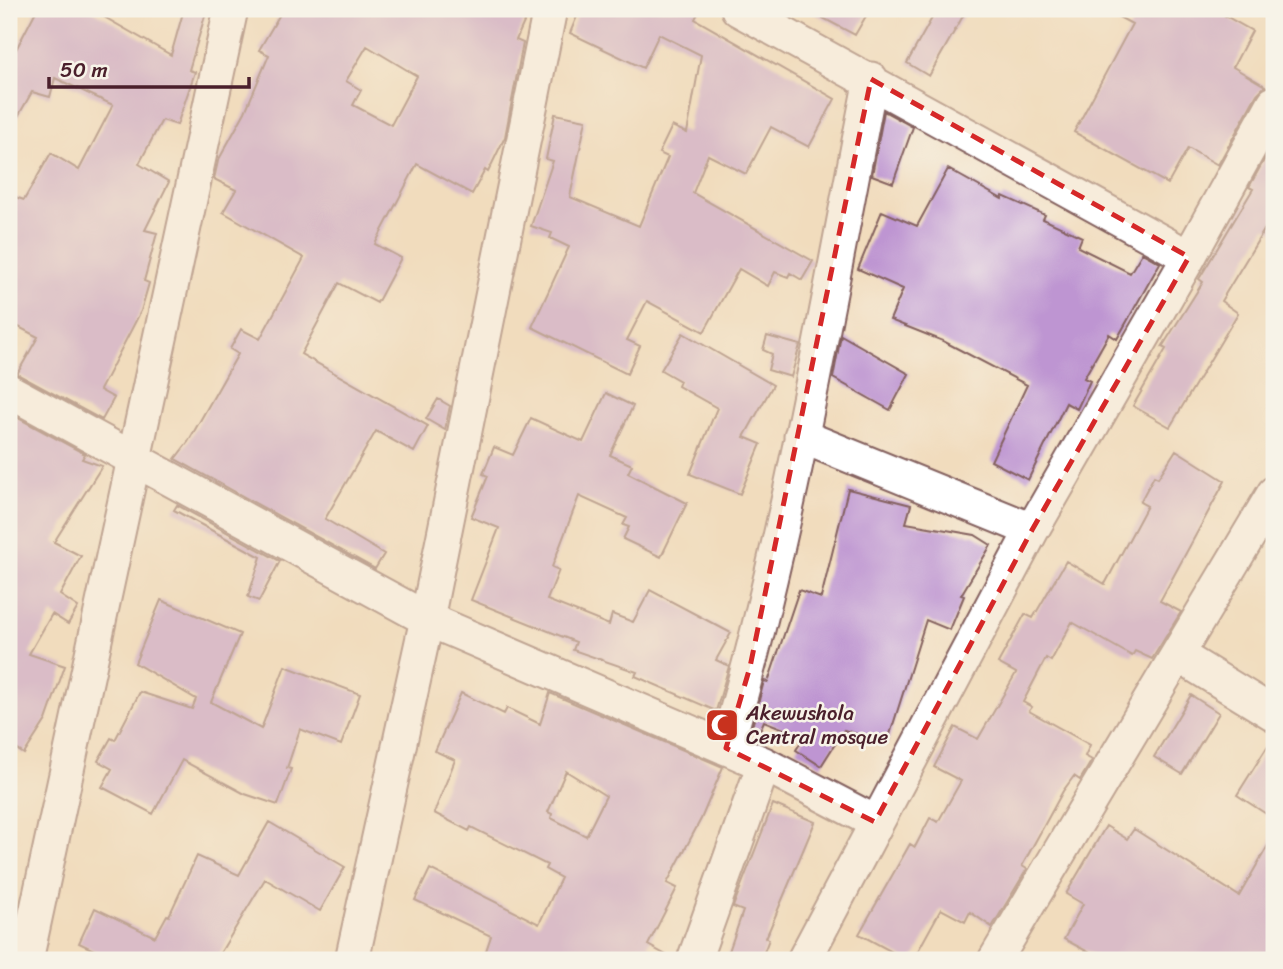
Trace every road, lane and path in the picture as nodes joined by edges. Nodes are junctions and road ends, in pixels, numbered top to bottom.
1 (231, 9) edge
2 (550, 9) edge
3 (738, 9) edge
4 (871, 79) junction
5 (1274, 103) edge
6 (1189, 257) junction
7 (9, 391) edge
8 (801, 436) junction
9 (133, 456) junction
10 (1274, 493) edge
11 (1032, 530) junction
12 (427, 619) junction
13 (1178, 655) junction
14 (1274, 714) edge
15 (726, 748) junction
16 (764, 764) junction
17 (875, 822) junction
18 (26, 960) edge
19 (352, 960) edge
20 (694, 960) edge
21 (804, 960) edge
22 (995, 960) edge

1 - 9 street
2 - 12 street
3 - 4 street
4 - 6 street
4 - 8 street
5 - 6 street
6 - 11 street
7 - 9 street
8 - 11 street
8 - 15 street
9 - 12 street
9 - 18 street
10 - 13 street
11 - 17 street
12 - 15 street
12 - 19 street
13 - 14 street
13 - 22 street
15 - 16 street
16 - 17 street
16 - 20 street
17 - 21 street

